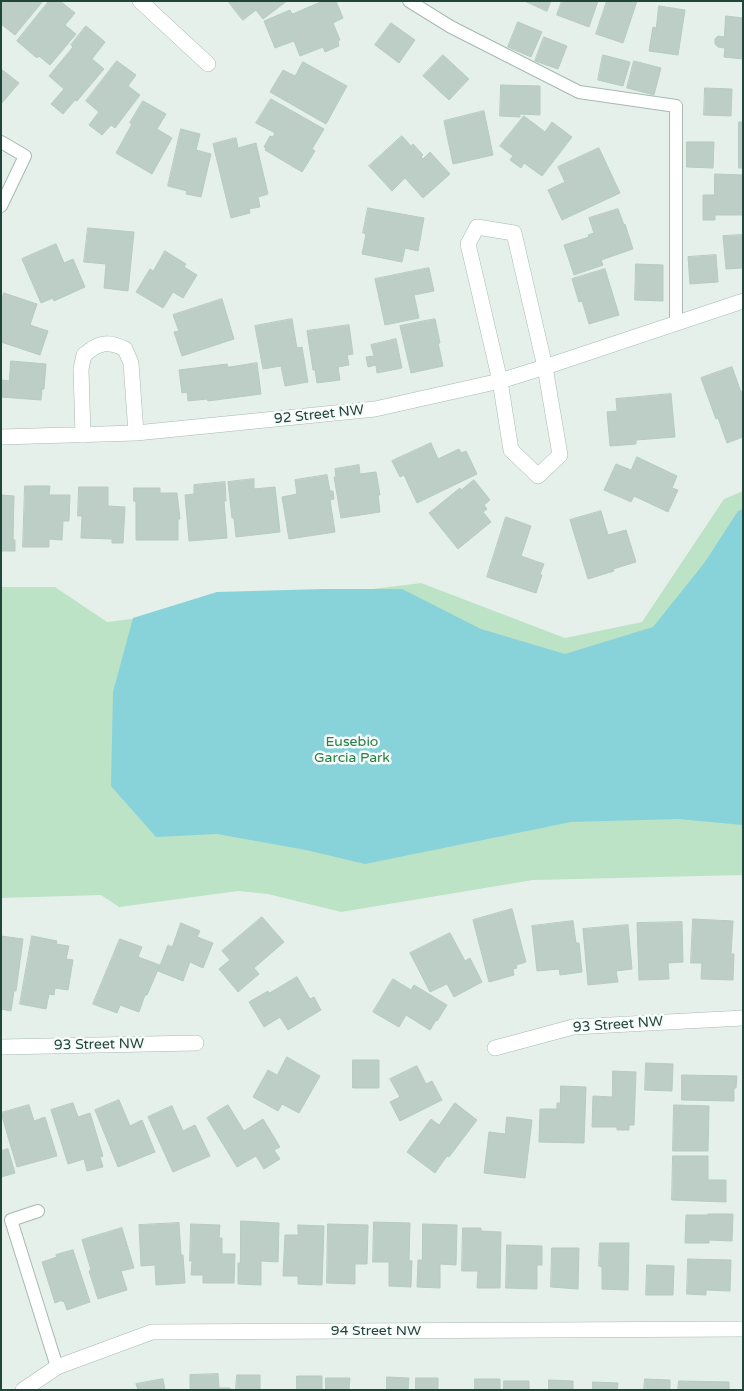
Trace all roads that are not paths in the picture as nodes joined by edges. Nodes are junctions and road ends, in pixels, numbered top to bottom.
1 (140, 1) edge
2 (408, 1) edge
3 (208, 64) dead end
4 (1, 142) edge
5 (1, 206) edge
6 (743, 301) edge
7 (676, 323) junction
8 (545, 367) junction
9 (500, 381) junction
10 (136, 433) junction
11 (83, 435) junction
12 (1, 437) edge
13 (743, 1018) edge
14 (196, 1043) dead end
15 (1, 1047) edge
16 (495, 1048) dead end
17 (38, 1211) dead end
18 (743, 1329) edge
19 (57, 1367) junction
20 (23, 1390) edge

1 - 3 street
2 - 7 lane
4 - 5 lane
6 - 7 street, 92 Street NW
7 - 8 street, 92 Street NW
8 - 9 street, 92 Street NW
8 - 9 street
8 - 9 street
9 - 10 street, 92 Street NW
10 - 11 street, 92 Street NW
10 - 11 street
11 - 12 street, 92 Street NW
13 - 16 street, 93 Street NW
14 - 15 street, 93 Street NW
17 - 19 lane
18 - 19 street, 94 Street NW
19 - 20 street, 94 Street NW

